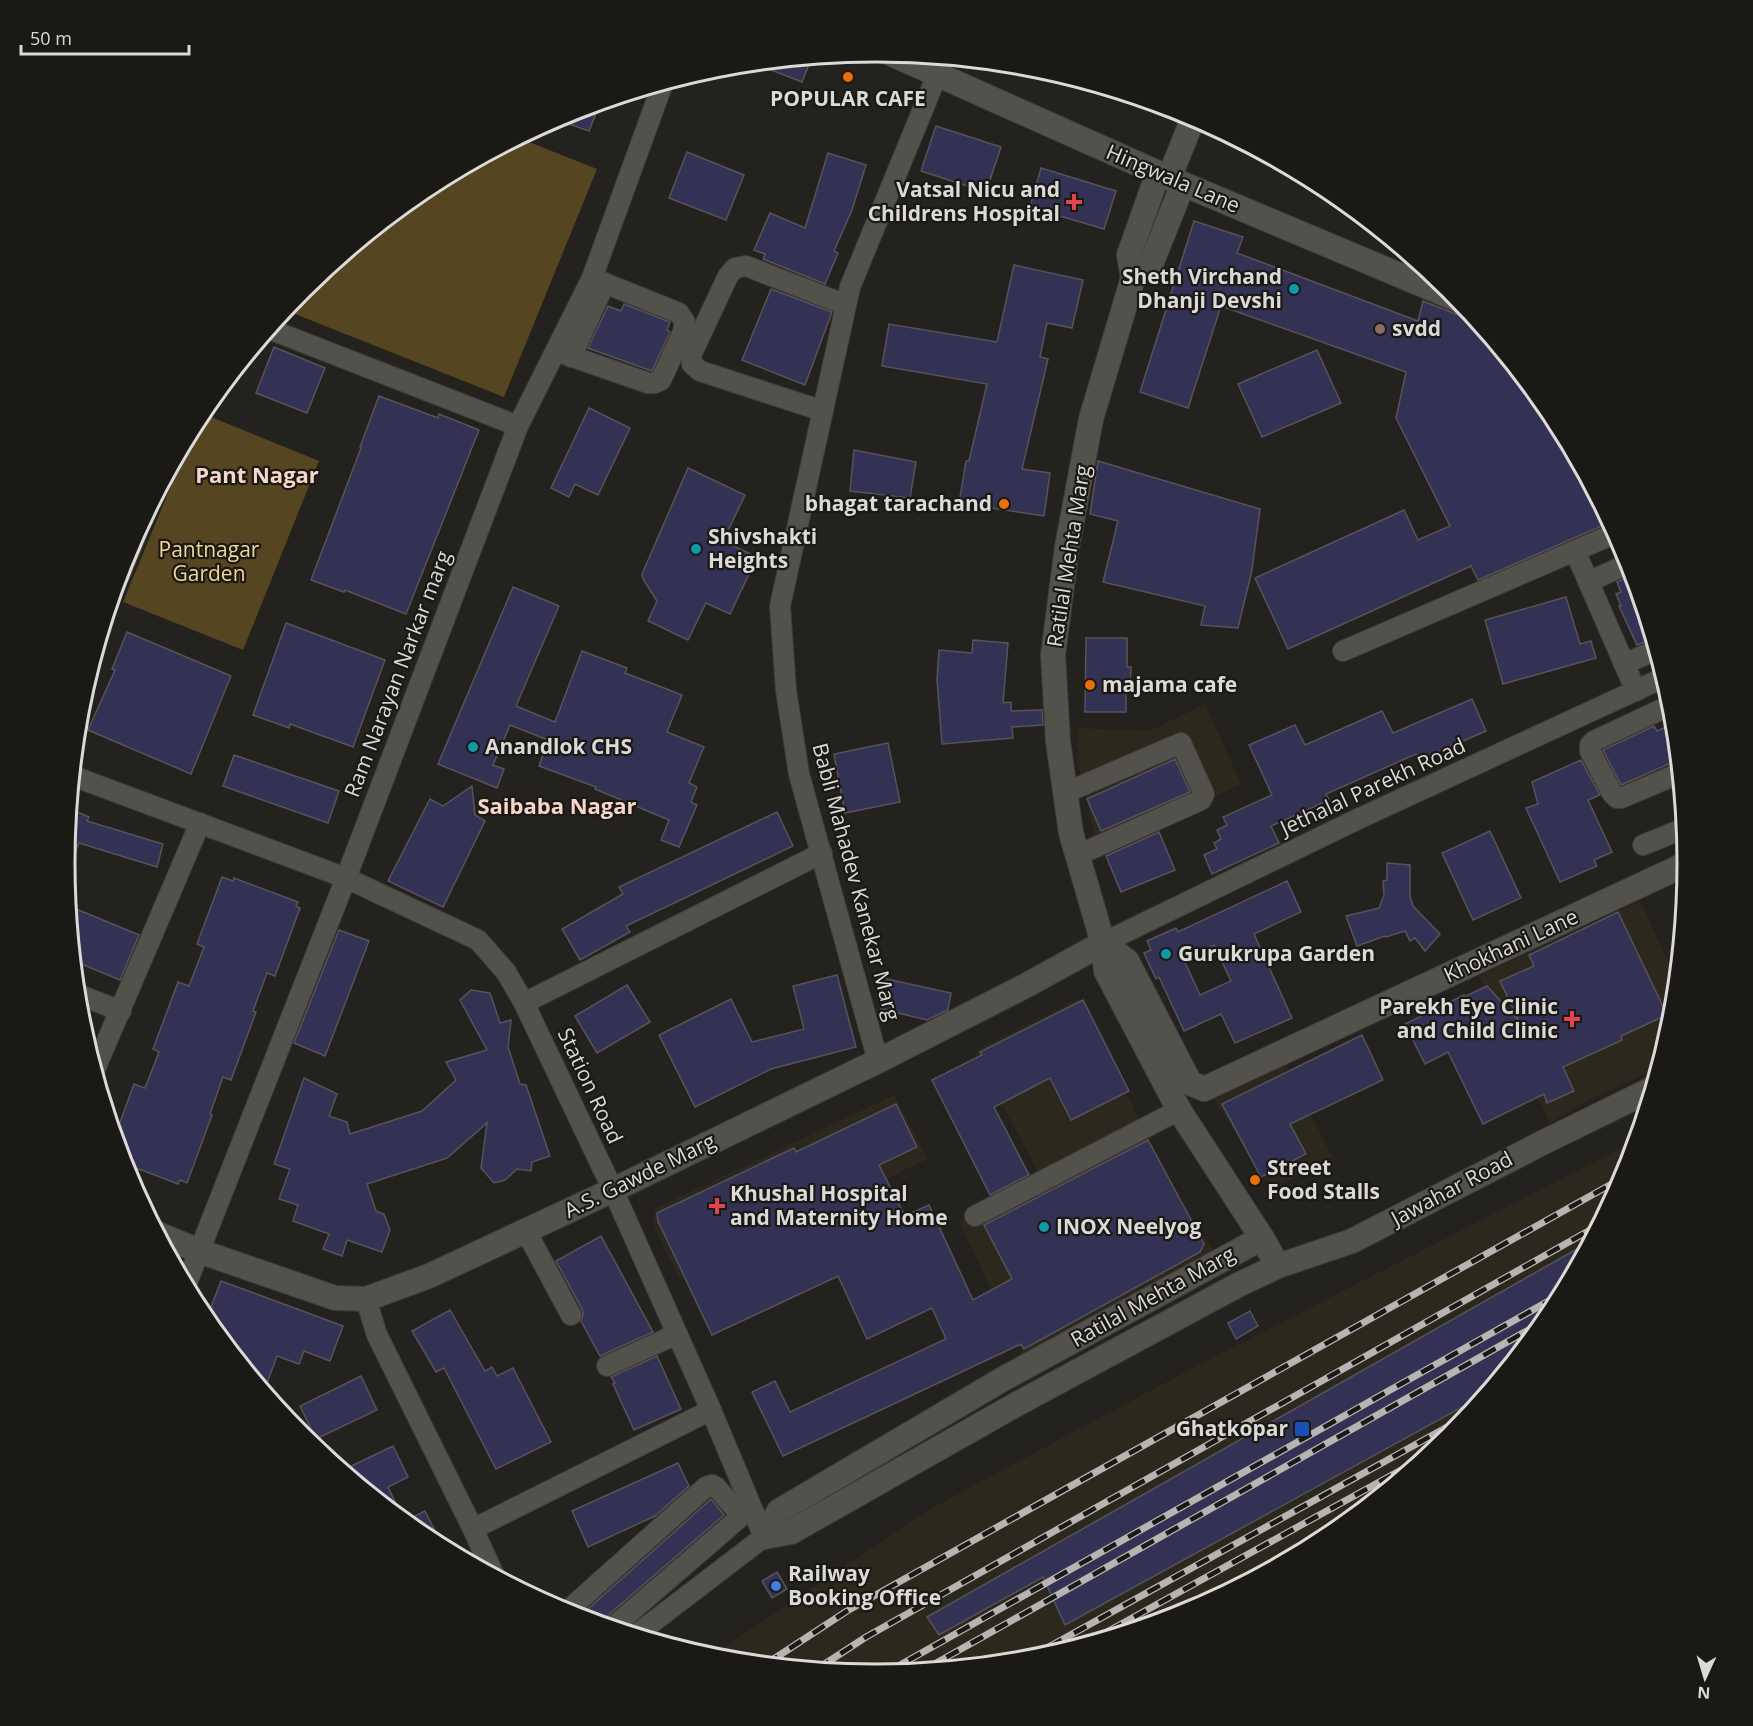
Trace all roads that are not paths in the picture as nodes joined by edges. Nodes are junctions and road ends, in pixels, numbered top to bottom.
1 (940, 66) edge
2 (660, 92) edge
3 (1190, 126) edge
4 (1170, 179) junction
5 (598, 281) junction
6 (1438, 291) edge
7 (846, 305) junction
8 (277, 332) edge
9 (563, 354) junction
10 (823, 411) junction
11 (518, 426) junction
12 (1608, 537) edge
13 (1575, 551) junction
14 (1621, 567) edge
15 (1588, 582) junction
16 (1343, 651) dead end
17 (1650, 653) edge
18 (1624, 664) junction
19 (1657, 681) edge
20 (1635, 690) junction
21 (1663, 709) edge
22 (1673, 776) edge
23 (80, 779) edge
24 (1065, 793) junction
25 (200, 823) junction
26 (1677, 831) edge
27 (1643, 845) dead end
28 (822, 853) junction
29 (1078, 855) junction
30 (1678, 868) edge
31 (346, 878) junction
32 (1103, 943) junction
33 (87, 998) edge
34 (524, 1003) junction
35 (121, 1011) junction
36 (99, 1059) edge
37 (878, 1061) junction
38 (1644, 1093) edge
39 (1179, 1110) junction
40 (613, 1190) junction
41 (975, 1216) dead end
42 (526, 1231) junction
43 (169, 1238) edge
44 (1262, 1238) junction
45 (200, 1251) junction
46 (1278, 1266) junction
47 (190, 1276) edge
48 (366, 1299) junction
49 (571, 1315) dead end
50 (677, 1334) junction
51 (607, 1366) dead end
52 (711, 1410) junction
53 (740, 1501) junction
54 (474, 1529) junction
55 (717, 1537) junction
56 (764, 1537) junction
57 (736, 1558) junction
58 (489, 1564) edge
59 (574, 1605) edge
60 (620, 1622) edge
61 (643, 1629) edge

1 - 4 street, Hingwala Lane
1 - 7 street, Babli Mahadev Kanekar Marg
2 - 5 street, Ram Narayan Narkar marg
3 - 4 street
4 - 6 street, Hingwala Lane
4 - 24 street, Ratilal Mehta Marg
5 - 9 street, Ram Narayan Narkar marg
5 - 9 street
7 - 10 street, Babli Mahadev Kanekar Marg
7 - 10 street
8 - 11 street
9 - 11 street, Ram Narayan Narkar marg
10 - 28 street, Babli Mahadev Kanekar Marg
11 - 31 street, Ram Narayan Narkar marg
12 - 13 street
13 - 15 street
13 - 16 street
14 - 15 street
15 - 18 street
17 - 18 street
18 - 20 street
19 - 20 street, Jethalal Parekh Road
20 - 32 street, Jethalal Parekh Road
21 - 22 street
23 - 25 street, Station Road
24 - 29 street, Ratilal Mehta Marg
24 - 29 street
25 - 31 street, Station Road
25 - 35 street
26 - 27 street
28 - 34 street
28 - 37 street, Babli Mahadev Kanekar Marg
29 - 32 street, Ratilal Mehta Marg
30 - 32 street, Khokhani Lane
31 - 34 street, Station Road
31 - 45 street, Ram Narayan Narkar marg
32 - 37 street, A.S. Gawde Marg
32 - 39 street, Ratilal Mehta Marg
33 - 35 street
34 - 40 street, Station Road
35 - 36 street
37 - 40 street, A.S. Gawde Marg
38 - 46 street, Jawahar Road
39 - 41 street
39 - 44 street, Ratilal Mehta Marg
40 - 42 street, A.S. Gawde Marg
40 - 50 street, Station Road
42 - 48 street, A.S. Gawde Marg
42 - 49 street
43 - 45 street, A.S. Gawde Marg
44 - 46 street
44 - 56 street, Ratilal Mehta Marg
45 - 47 street, Ram Narayan Narkar marg
45 - 48 street, A.S. Gawde Marg
46 - 56 street, Jawahar Road
48 - 54 street
50 - 51 street
50 - 52 street, Station Road
52 - 53 street, Station Road
52 - 54 street
53 - 55 street
53 - 56 street, Station Road
53 - 59 street
54 - 58 street
55 - 57 street
55 - 60 street
56 - 57 street
57 - 61 street

